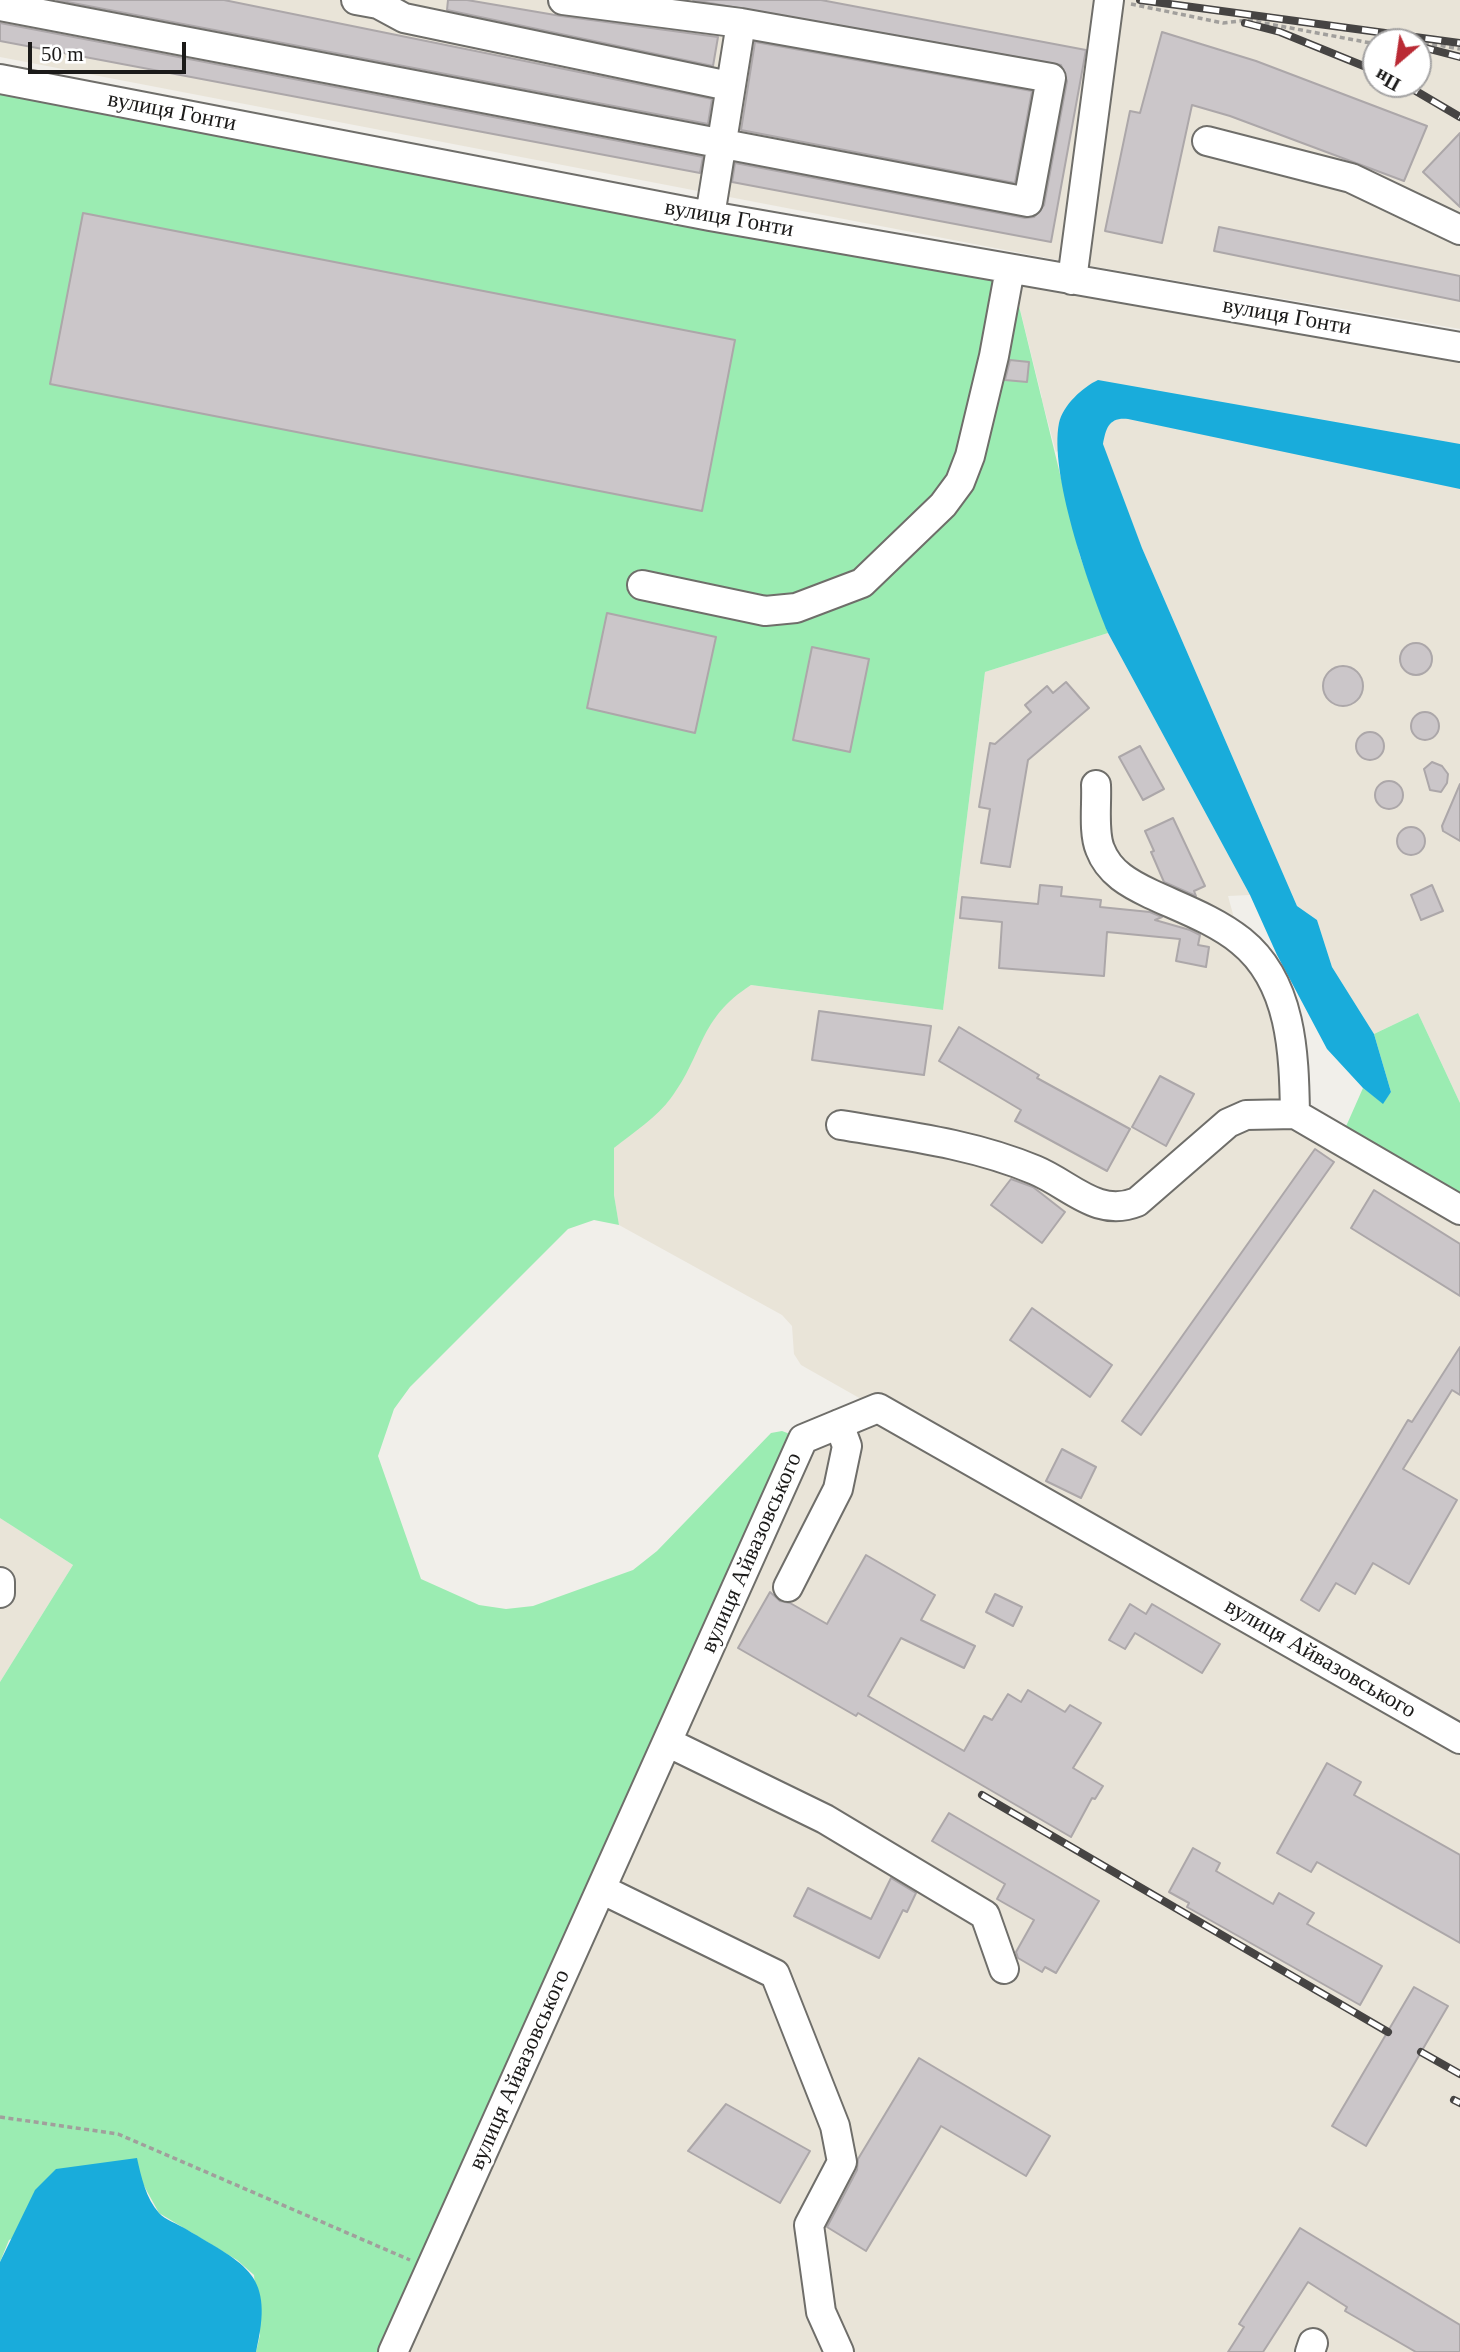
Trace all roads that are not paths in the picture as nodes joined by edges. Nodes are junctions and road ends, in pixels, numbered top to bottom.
1 (563, 0) edge
2 (1109, 0) edge
3 (373, 1) edge
4 (0, 6) edge
5 (741, 23) junction
6 (0, 79) edge
7 (729, 86) junction
8 (1208, 141) dead end
9 (723, 145) junction
10 (710, 216) junction
11 (1460, 230) edge
12 (1010, 269) junction
13 (1072, 280) junction
14 (1460, 347) edge
15 (642, 585) dead end
16 (1096, 785) dead end
17 (1295, 1114) junction
18 (841, 1125) dead end
19 (1460, 1210) edge
20 (839, 1424) junction
21 (0, 1582) edge
22 (788, 1587) dead end
23 (0, 1594) edge
24 (1460, 1739) edge
25 (667, 1742) junction
26 (601, 1889) junction
27 (1004, 1969) dead end
28 (393, 2352) edge
29 (839, 2352) edge

1 - 5 street
2 - 13 street
3 - 7 street
4 - 9 street
5 - 7 street
5 - 9 street
6 - 10 street, вулиця Гонти
7 - 9 street
8 - 11 street
9 - 10 street
10 - 12 street, вулиця Гонти
12 - 13 street, вулиця Гонти
12 - 15 street
13 - 14 street, вулиця Гонти
16 - 17 street
17 - 18 street
17 - 19 street
20 - 22 street
20 - 24 street, вулиця Айвазовського
20 - 25 street, вулиця Айвазовського
21 - 23 street
25 - 26 street, вулиця Айвазовського
25 - 27 street
26 - 28 street, вулиця Айвазовського
26 - 29 street

